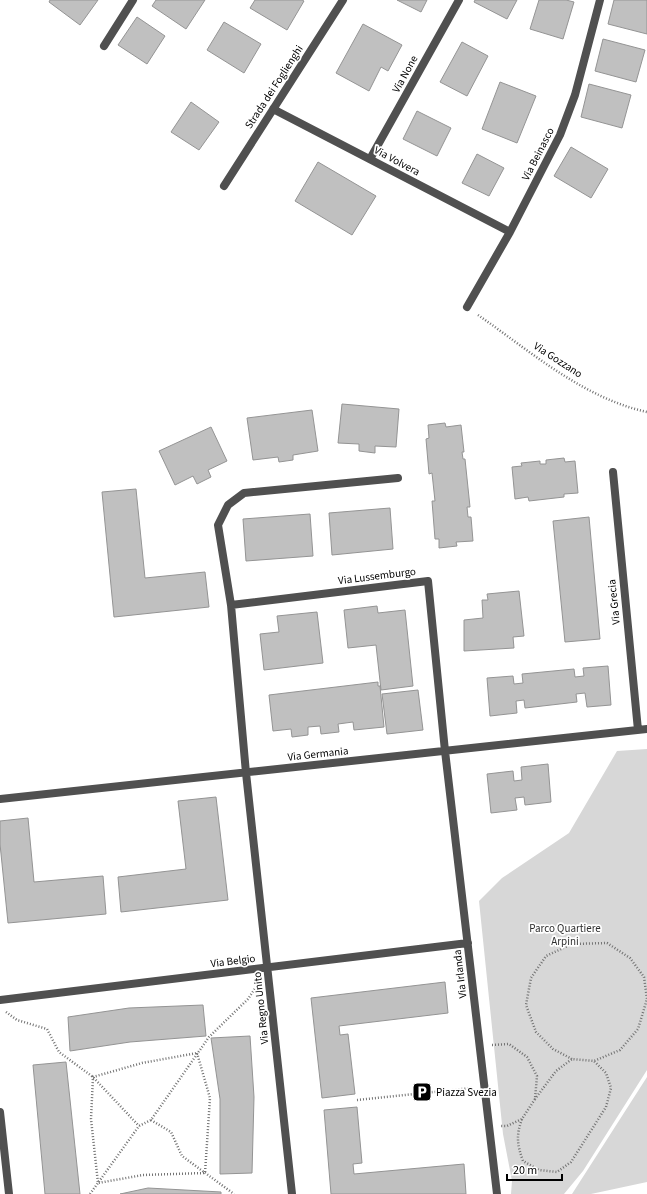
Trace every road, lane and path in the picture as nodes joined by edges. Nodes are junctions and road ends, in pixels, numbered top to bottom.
1 (133, 0) edge
2 (343, 0) edge
3 (459, 0) edge
4 (600, 0) edge
5 (104, 46) dead end
6 (273, 109) junction
7 (370, 159) junction
8 (224, 186) dead end
9 (510, 232) junction
10 (467, 307) joint
11 (647, 412) edge
12 (613, 472) dead end
13 (398, 478) dead end
14 (231, 605) junction
15 (647, 729) edge
16 (638, 730) junction
17 (445, 751) junction
18 (246, 773) junction
19 (0, 799) edge
20 (468, 943) junction
21 (268, 968) junction
22 (0, 1000) edge
23 (0, 1009) edge
24 (480, 1047) junction
25 (197, 1053) junction
26 (572, 1059) junction
27 (594, 1061) junction
28 (92, 1077) junction
29 (484, 1086) junction
30 (535, 1099) junction
31 (357, 1100) dead end
32 (0, 1112) edge
33 (522, 1119) junction
34 (151, 1120) junction
35 (139, 1126) junction
36 (489, 1128) junction
37 (205, 1173) junction
38 (98, 1183) junction
39 (9, 1194) edge
40 (90, 1194) edge
41 (234, 1194) edge
42 (292, 1194) edge
43 (497, 1194) edge

1 - 5 street
2 - 6 street, Strada dei Foglienghi
3 - 7 street, Via None
4 - 9 street, Via Beinasco
6 - 7 street, Via Volvera
6 - 8 street, Strada dei Foglienghi
7 - 9 street, Via Volvera
9 - 10 street, Via Beinasco
10 - 11 path, Via Gozzano
12 - 16 street, Via Grecia
13 - 14 street
14 - 17 street, Via Lussemburgo
14 - 18 street
15 - 16 street, Via Germania
16 - 17 street, Via Germania
17 - 18 street, Via Germania
17 - 20 street, Via Irlanda
18 - 19 street, Via Germania
18 - 21 street, Via Regno Unito
20 - 21 street, Via Belgio
20 - 24 street, Via Irlanda
21 - 22 street, Via Belgio
21 - 25 path
21 - 42 street, Via Regno Unito
23 - 28 path
24 - 29 street, Via Irlanda
24 - 30 path
25 - 28 path
25 - 34 path
25 - 37 path
26 - 27 path
26 - 27 path
26 - 30 path
27 - 33 path
28 - 35 path
28 - 38 path
29 - 31 path
29 - 36 street, Via Irlanda
30 - 33 path
32 - 39 street
33 - 36 path
34 - 35 path
34 - 37 path
35 - 38 path
36 - 43 street, Via Irlanda
37 - 38 path
37 - 41 path
38 - 40 path

